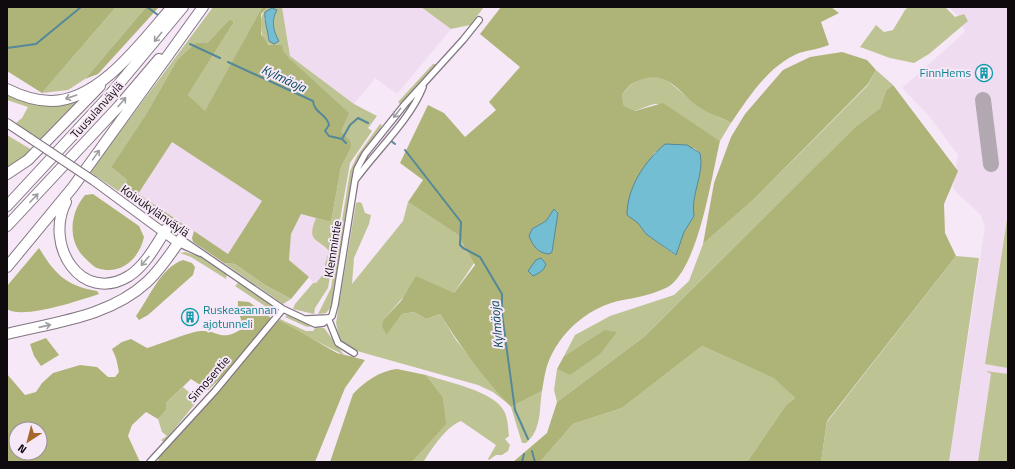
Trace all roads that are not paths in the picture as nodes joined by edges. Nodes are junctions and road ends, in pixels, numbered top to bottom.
1 (172, 7) edge
2 (183, 7) edge
3 (203, 7) edge
4 (479, 20) dead end
5 (112, 73) junction
6 (7, 89) edge
7 (7, 123) edge
8 (28, 160) junction
9 (7, 174) edge
10 (7, 180) edge
11 (73, 187) junction
12 (7, 206) edge
13 (7, 226) edge
14 (165, 231) junction
15 (180, 241) junction
16 (7, 267) edge
17 (284, 309) junction
18 (328, 318) junction
19 (7, 334) edge
20 (354, 353) dead end
21 (150, 462) edge

1 - 5 highway
2 -> 12 highway, Tuusulanväylä
11 -> 3 highway
13 -> 3 highway, Tuusulanväylä
4 - 18 street, Klemmintie
5 -> 6 highway
5 - 8 highway
7 - 14 main road, Koivukylänväylä, bridge
8 - 9 highway
8 - 10 highway
14 -> 11 highway
11 - 16 highway
14 - 15 main road, Koivukylänväylä
15 - 17 street, Koivukylänväylä
19 -> 15 highway
17 - 18 street, Koivukylänväylä
17 - 21 street, Simosentie
18 - 20 street

